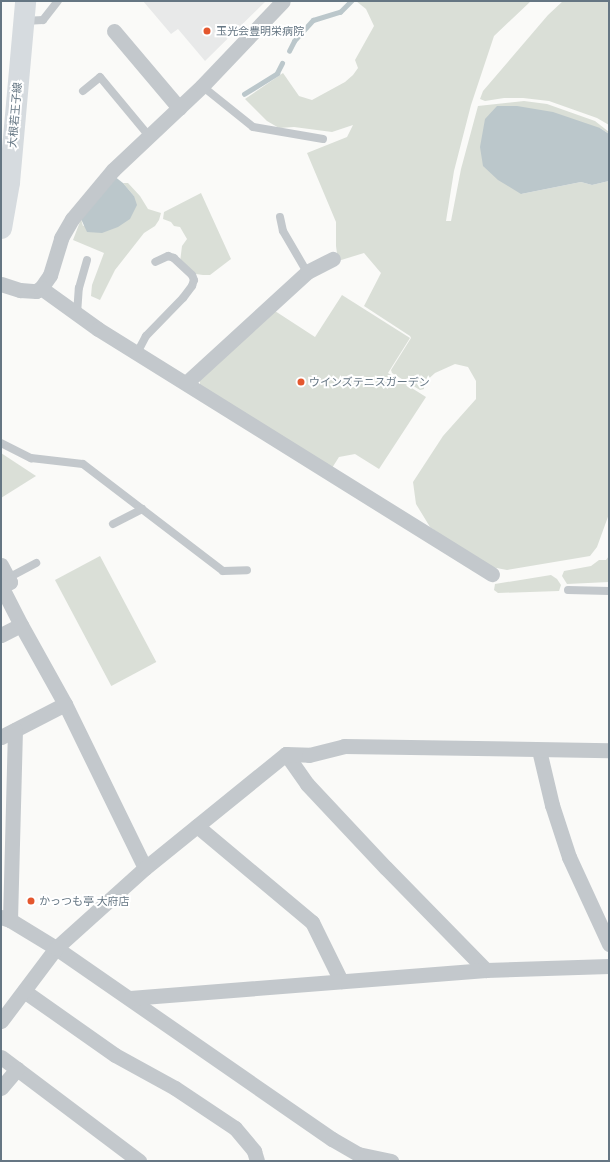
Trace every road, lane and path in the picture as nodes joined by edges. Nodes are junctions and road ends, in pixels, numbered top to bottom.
1 (58, 1) edge
2 (283, 1) edge
3 (24, 11) edge
4 (114, 31) dead end
5 (202, 86) junction
6 (83, 91) dead end
7 (179, 108) junction
8 (150, 136) junction
9 (323, 139) dead end
10 (5, 181) edge
11 (280, 217) dead end
12 (1, 228) edge
13 (333, 259) dead end
14 (87, 260) dead end
15 (155, 262) dead end
16 (307, 272) junction
17 (1, 284) edge
18 (41, 288) junction
19 (77, 314) junction
20 (137, 353) junction
21 (186, 383) junction
22 (1, 442) edge
23 (142, 509) junction
24 (113, 524) dead end
25 (36, 563) dead end
26 (247, 570) dead end
27 (4, 571) edge
28 (492, 574) dead end
29 (568, 590) dead end
30 (609, 591) edge
31 (22, 625) junction
32 (1, 635) edge
33 (65, 704) junction
34 (15, 730) junction
35 (1, 737) edge
36 (539, 750) junction
37 (609, 750) edge
38 (286, 754) junction
39 (197, 826) junction
40 (145, 868) junction
41 (5, 919) edge
42 (609, 944) edge
43 (56, 948) junction
44 (609, 966) edge
45 (486, 970) junction
46 (341, 981) junction
47 (24, 992) junction
48 (130, 998) junction
49 (1, 1021) edge
50 (1, 1057) edge
51 (17, 1068) junction
52 (1, 1088) edge
53 (139, 1161) edge
54 (257, 1161) edge
55 (391, 1161) edge

1 - 3 lane
2 - 5 street
3 - 10 street, 大根若王子線
4 - 7 street
5 - 7 street
5 - 9 lane
6 - 8 lane
7 - 8 street
8 - 18 street
10 - 12 street, 大根若王子線
11 - 16 lane
13 - 16 street
14 - 19 lane
15 - 20 lane
16 - 21 street
17 - 18 street
18 - 19 street
19 - 20 street
20 - 21 street
21 - 28 street
22 - 23 lane
23 - 24 lane
23 - 26 lane
25 - 27 lane
27 - 31 street
29 - 30 lane
31 - 32 street
31 - 33 street
33 - 34 street
33 - 40 street
34 - 35 street
34 - 41 street
36 - 37 street
36 - 38 street
36 - 42 street
38 - 39 street
38 - 45 street
39 - 40 street
39 - 46 street
40 - 43 street
41 - 43 street
43 - 47 street
43 - 48 street
44 - 45 street
45 - 46 street
46 - 48 street
47 - 49 street
47 - 54 street
48 - 55 street
50 - 51 street
51 - 52 street
51 - 53 street

